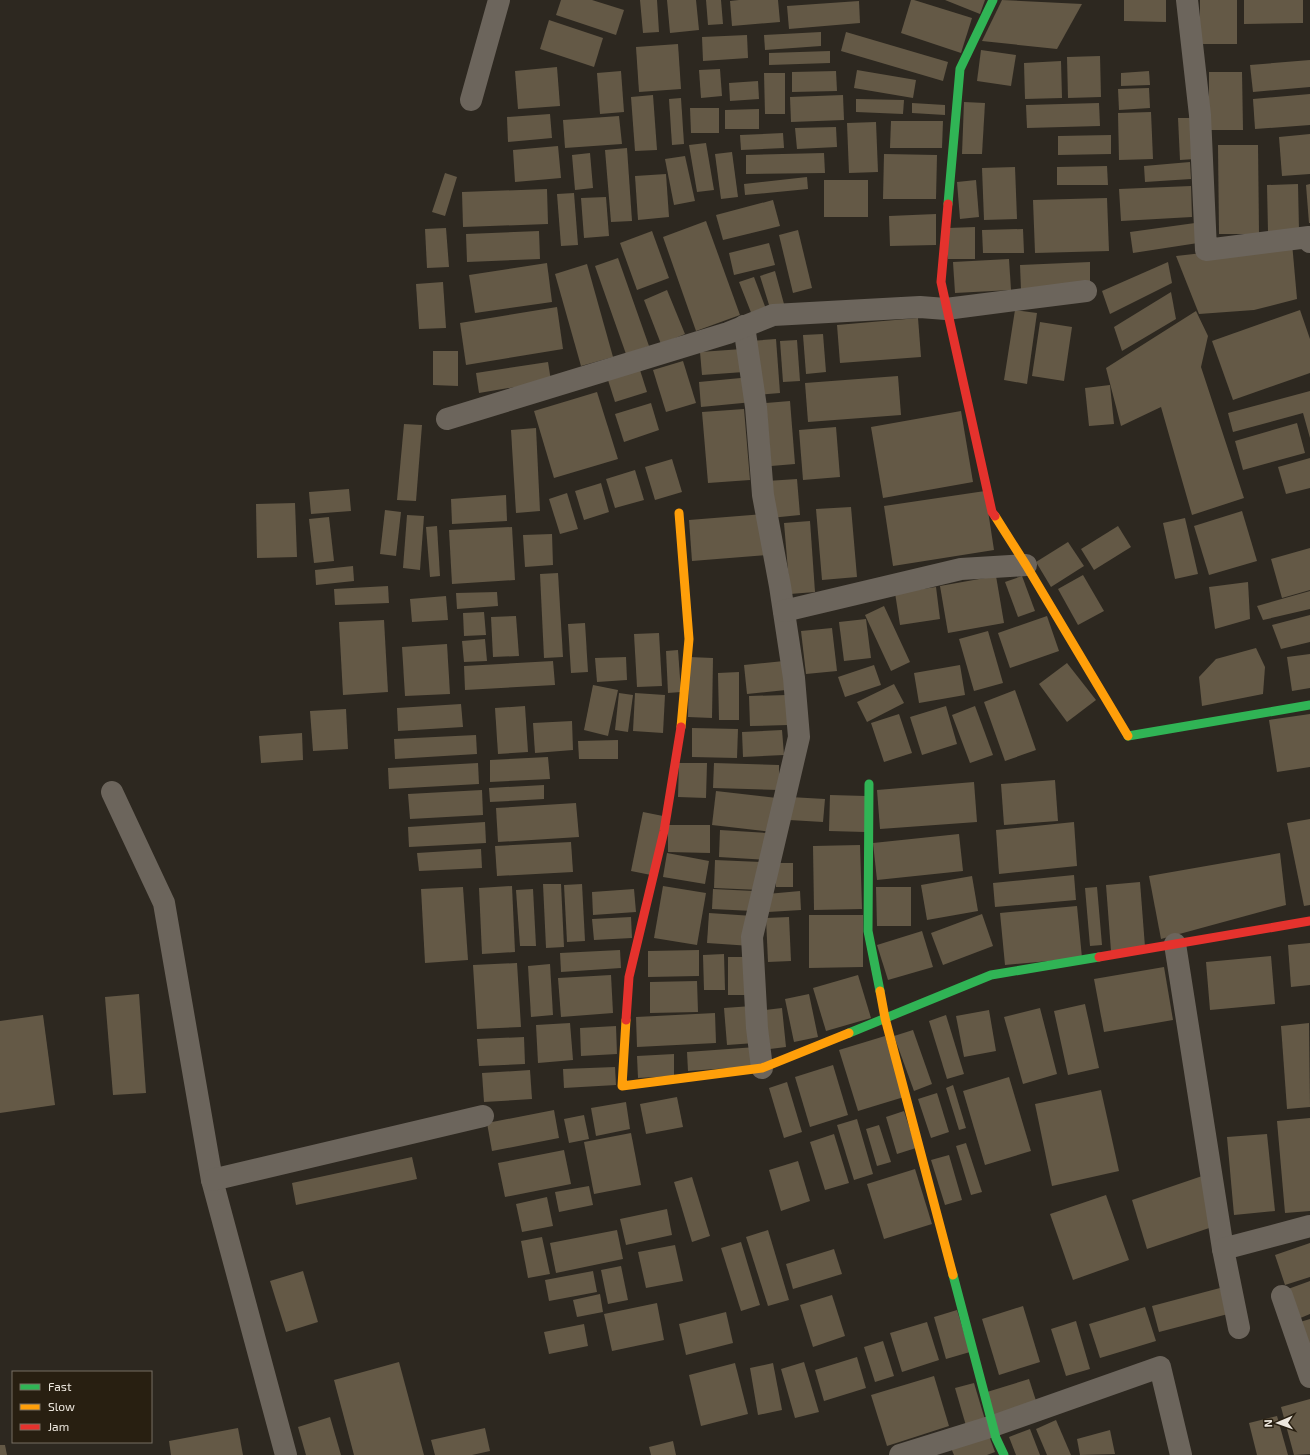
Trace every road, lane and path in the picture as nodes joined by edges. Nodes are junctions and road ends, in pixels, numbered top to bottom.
1 (499, 0) edge
2 (993, 0) edge
3 (1187, 0) edge
4 (471, 100) dead end
5 (1310, 242) edge
6 (1086, 291) dead end
7 (946, 309) junction
8 (744, 326) junction
9 (446, 419) dead end
10 (679, 513) dead end
11 (1026, 565) junction
12 (784, 610) junction
13 (1310, 705) edge
14 (869, 784) dead end
15 (112, 792) dead end
16 (1310, 921) edge
17 (1174, 944) junction
18 (885, 1018) junction
19 (762, 1068) junction
20 (483, 1116) dead end
21 (212, 1180) junction
22 (1310, 1226) edge
23 (1223, 1249) junction
24 (1282, 1296) dead end
25 (1239, 1328) dead end
26 (1310, 1377) edge
27 (993, 1426) junction
28 (286, 1455) edge
29 (900, 1455) edge
30 (1004, 1455) edge
31 (1181, 1455) edge

1 - 4 street
2 - 7 street
3 - 5 street
6 - 7 street
7 - 8 street
7 - 11 street
8 - 9 street
8 - 12 street
10 - 19 street
11 - 12 street
11 - 13 street
12 - 19 street
14 - 18 street
15 - 21 street
16 - 17 street
17 - 18 street
17 - 23 street
18 - 19 street
18 - 27 street
20 - 21 street
21 - 28 street
22 - 23 street
23 - 25 street
24 - 26 street
27 - 29 street
27 - 30 street
27 - 31 street

